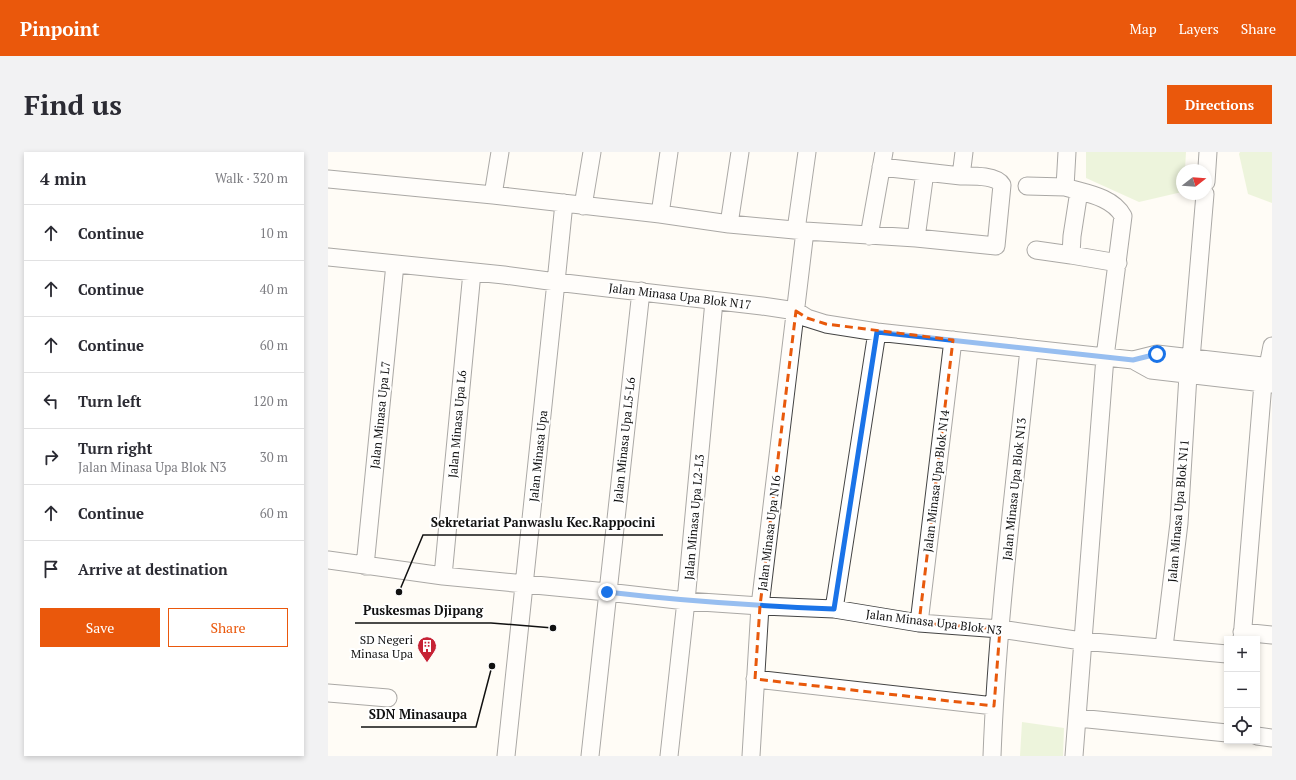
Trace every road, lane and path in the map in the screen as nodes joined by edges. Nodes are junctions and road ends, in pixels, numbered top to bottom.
1 (500, 152) edge
2 (592, 152) edge
3 (669, 152) edge
4 (740, 152) edge
5 (807, 152) edge
6 (964, 152) edge
7 (1067, 152) edge
8 (1208, 152) edge
9 (883, 160) edge
10 (1207, 164) edge
11 (925, 172) junction
12 (961, 176) junction
13 (328, 179) edge
14 (1027, 186) dead end
15 (1072, 189) junction
16 (493, 196) junction
17 (1204, 200) edge
18 (564, 203) junction
19 (582, 206) junction
20 (660, 214) junction
21 (729, 224) junction
22 (801, 231) junction
23 (869, 236) junction
24 (916, 238) junction
25 (1036, 250) dead end
26 (1072, 255) junction
27 (328, 257) edge
28 (1118, 263) junction
29 (395, 264) junction
30 (472, 272) junction
31 (556, 282) junction
32 (641, 291) junction
33 (714, 301) junction
34 (796, 310) junction
35 (877, 332) junction
36 (953, 340) junction
37 (1272, 346) edge
38 (1029, 349) junction
39 (1105, 356) junction
40 (1190, 367) junction
41 (1270, 367) edge
42 (1267, 384) edge
43 (328, 560) edge
44 (365, 566) junction
45 (443, 576) junction
46 (524, 584) junction
47 (607, 592) junction
48 (686, 601) junction
49 (760, 606) junction
50 (834, 609) junction
51 (919, 623) junction
52 (1000, 629) junction
53 (1272, 635) edge
54 (1242, 636) edge
55 (1082, 641) junction
56 (1164, 647) junction
57 (1224, 654) edge
58 (755, 679) junction
59 (328, 693) edge
60 (388, 698) dead end
61 (994, 706) junction
62 (1078, 718) junction
63 (1224, 733) edge
64 (1260, 736) edge
65 (1272, 738) edge
66 (506, 756) edge
67 (590, 756) edge
68 (669, 756) edge
69 (751, 756) edge
70 (992, 756) edge
71 (1074, 756) edge

1 - 16 street
2 - 19 street
3 - 20 street
4 - 21 street
5 - 22 street, Jalan Minasa Upa N16
6 - 12 street
7 - 15 street
8 - 10 street
9 - 11 street
9 - 23 street
11 - 12 street
11 - 24 street
12 - 24 street
13 - 16 street
14 - 15 street
15 - 26 street
15 - 28 street
16 - 18 street
17 - 40 street, Jalan Minasa Upa Blok N11
18 - 19 street
18 - 31 street, Jalan Minasa Upa
19 - 20 street
20 - 21 street
21 - 22 street
22 - 23 street
22 - 34 street, Jalan Minasa Upa N16
23 - 24 street
25 - 26 street
26 - 28 street
27 - 29 street, Jalan Minasa Upa Blok N17
28 - 39 street
29 - 30 street, Jalan Minasa Upa Blok N17
29 - 44 street, Jalan Minasa Upa L7
30 - 31 street, Jalan Minasa Upa Blok N17
30 - 45 street, Jalan Minasa Upa L6
31 - 32 street, Jalan Minasa Upa Blok N17
31 - 46 street, Jalan Minasa Upa
32 - 33 street, Jalan Minasa Upa Blok N17
32 - 47 street, Jalan Minasa Upa L5-L6
33 - 34 street, Jalan Minasa Upa Blok N17
33 - 48 street, Jalan Minasa Upa L2-L3
34 - 35 street, Jalan Minasa Upa Blok N17
34 - 49 street, Jalan Minasa Upa N16
35 - 36 street, Jalan Minasa Upa Blok N17
35 - 50 street
36 - 38 street, Jalan Minasa Upa Blok N17
36 - 51 street, Jalan Minasa Upa Blok N14
37 - 41 street
38 - 39 street, Jalan Minasa Upa Blok N17
38 - 52 street, Jalan Minasa Upa Blok N13
39 - 40 street, Jalan Minasa Upa Blok N17
39 - 55 street
40 - 41 street
40 - 42 street
40 - 56 street, Jalan Minasa Upa Blok N11
42 - 54 street
43 - 44 street, Jalan Minasa Upa Blok N3
44 - 45 street, Jalan Minasa Upa Blok N3
45 - 46 street, Jalan Minasa Upa Blok N3
46 - 47 street, Jalan Minasa Upa Blok N3
46 - 66 street, Jalan Minasa Upa
47 - 48 street, Jalan Minasa Upa Blok N3
47 - 67 street, Jalan Minasa Upa L5-L6
48 - 49 street, Jalan Minasa Upa Blok N3
48 - 68 street, Jalan Minasa Upa L2-L3
49 - 50 street, Jalan Minasa Upa Blok N3
49 - 58 street, Jalan Minasa Upa N16
50 - 51 street, Jalan Minasa Upa Blok N3
51 - 52 street, Jalan Minasa Upa Blok N3
52 - 55 street, Jalan Minasa Upa Blok N3
52 - 61 street, Jalan Minasa Upa Blok N13
53 - 54 street
55 - 56 street, Jalan Minasa Upa Blok N3
55 - 62 street
56 - 57 street, Jalan Minasa Upa Blok N3
58 - 61 street
58 - 69 street, Jalan Minasa Upa N16
59 - 60 street
61 - 70 street, Jalan Minasa Upa Blok N13
62 - 63 street
62 - 71 street
64 - 65 street

